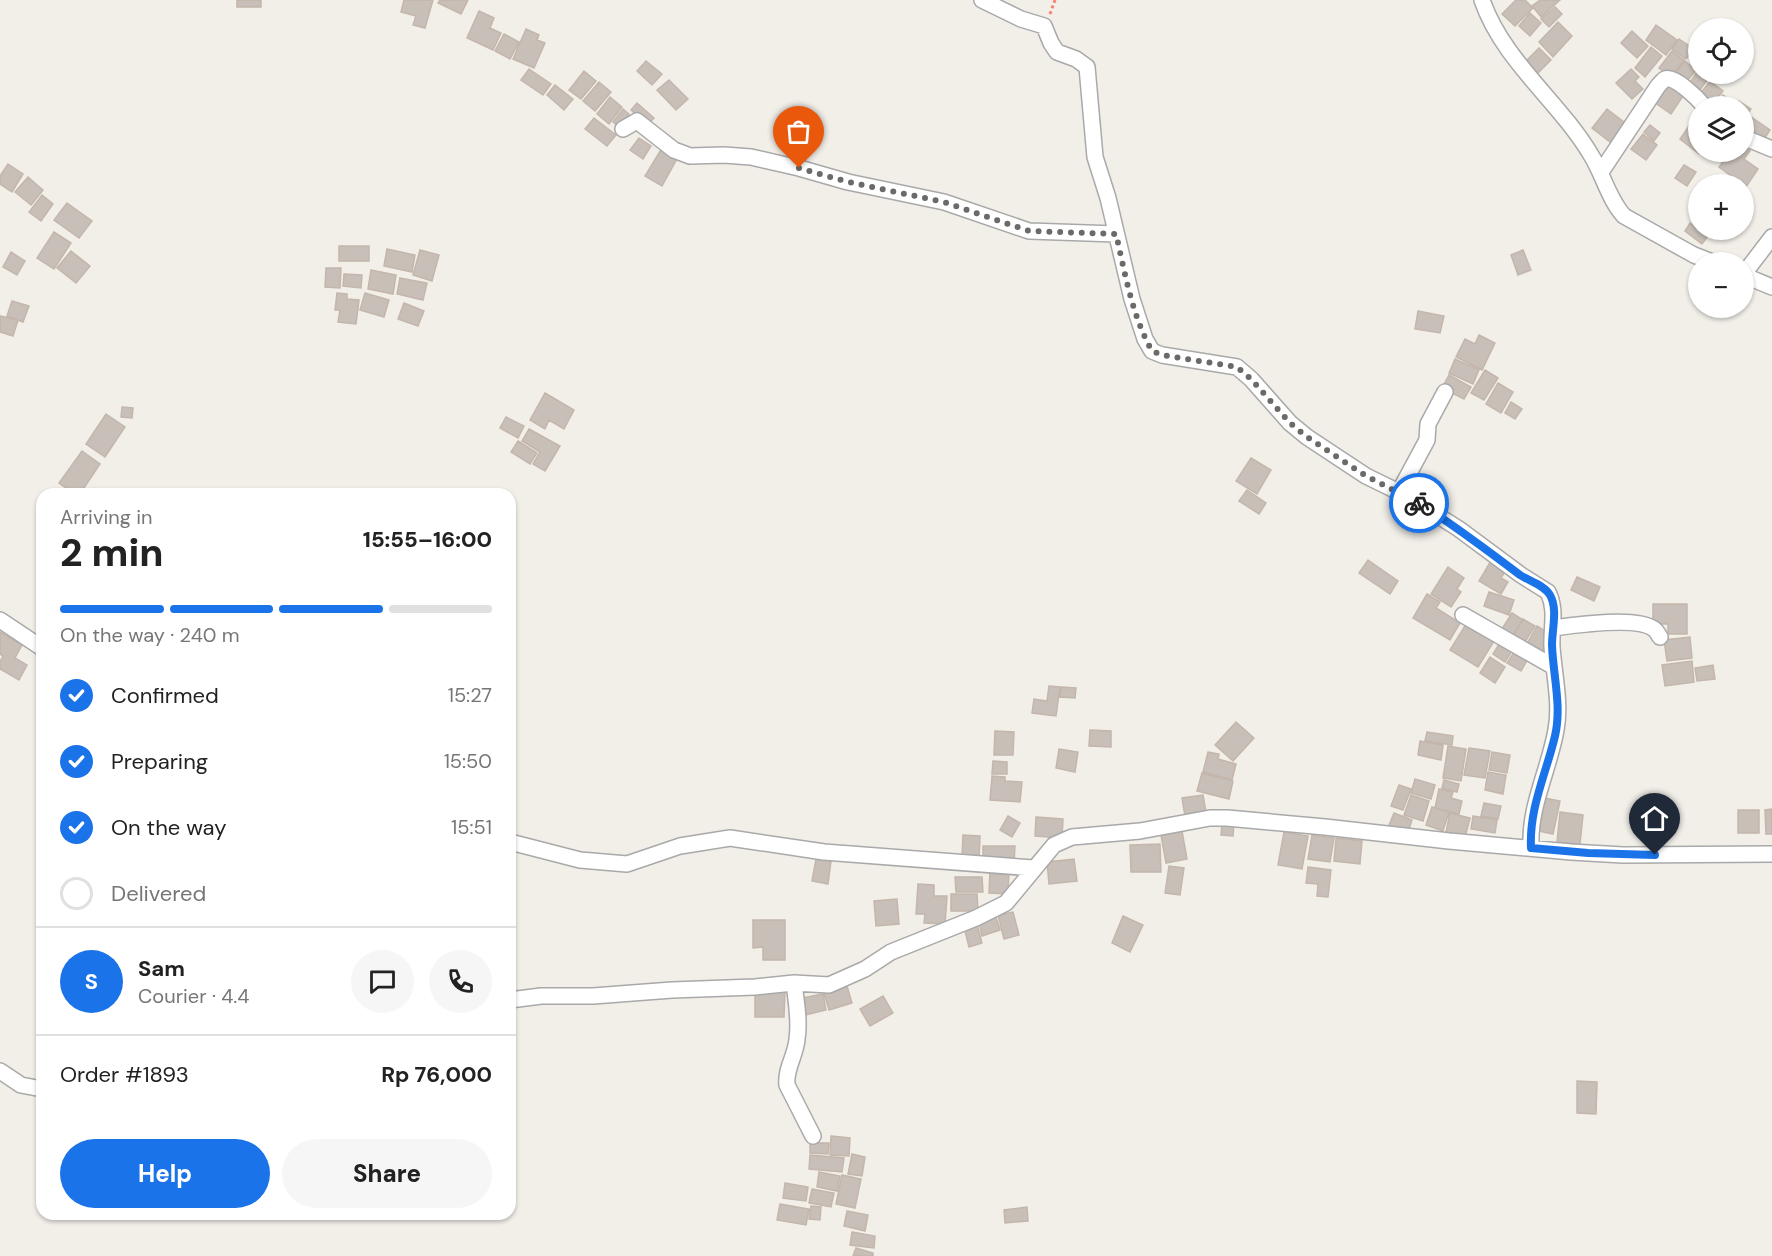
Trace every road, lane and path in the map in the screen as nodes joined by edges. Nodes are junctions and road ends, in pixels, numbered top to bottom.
1 (982, 0) edge
2 (1482, 0) edge
3 (1695, 96) edge
4 (623, 129) dead end
5 (1754, 141) edge
6 (1772, 149) edge
7 (1600, 172) junction
8 (1116, 234) junction
9 (1772, 237) edge
10 (1689, 252) edge
11 (1754, 261) edge
12 (1754, 280) edge
13 (1772, 287) edge
14 (1445, 392) dead end
15 (1399, 492) junction
16 (1462, 615) dead end
17 (0, 620) edge
18 (1553, 627) junction
19 (1660, 637) dead end
20 (36, 644) edge
21 (1554, 667) junction
22 (516, 844) edge
23 (1531, 848) junction
24 (1772, 854) edge
25 (1033, 868) junction
26 (794, 983) junction
27 (516, 999) edge
28 (0, 1071) edge
29 (36, 1088) edge
30 (813, 1136) dead end

1 - 8 street
2 - 7 street
3 - 7 street
4 - 8 street
5 - 6 street
7 - 10 street
8 - 15 street
9 - 11 street
12 - 13 street
14 - 15 street
15 - 18 street
16 - 21 street
17 - 20 street
18 - 19 street
18 - 21 street
21 - 23 street
22 - 25 street
23 - 24 street
23 - 25 street
25 - 26 street
26 - 27 street
26 - 30 street
28 - 29 street

